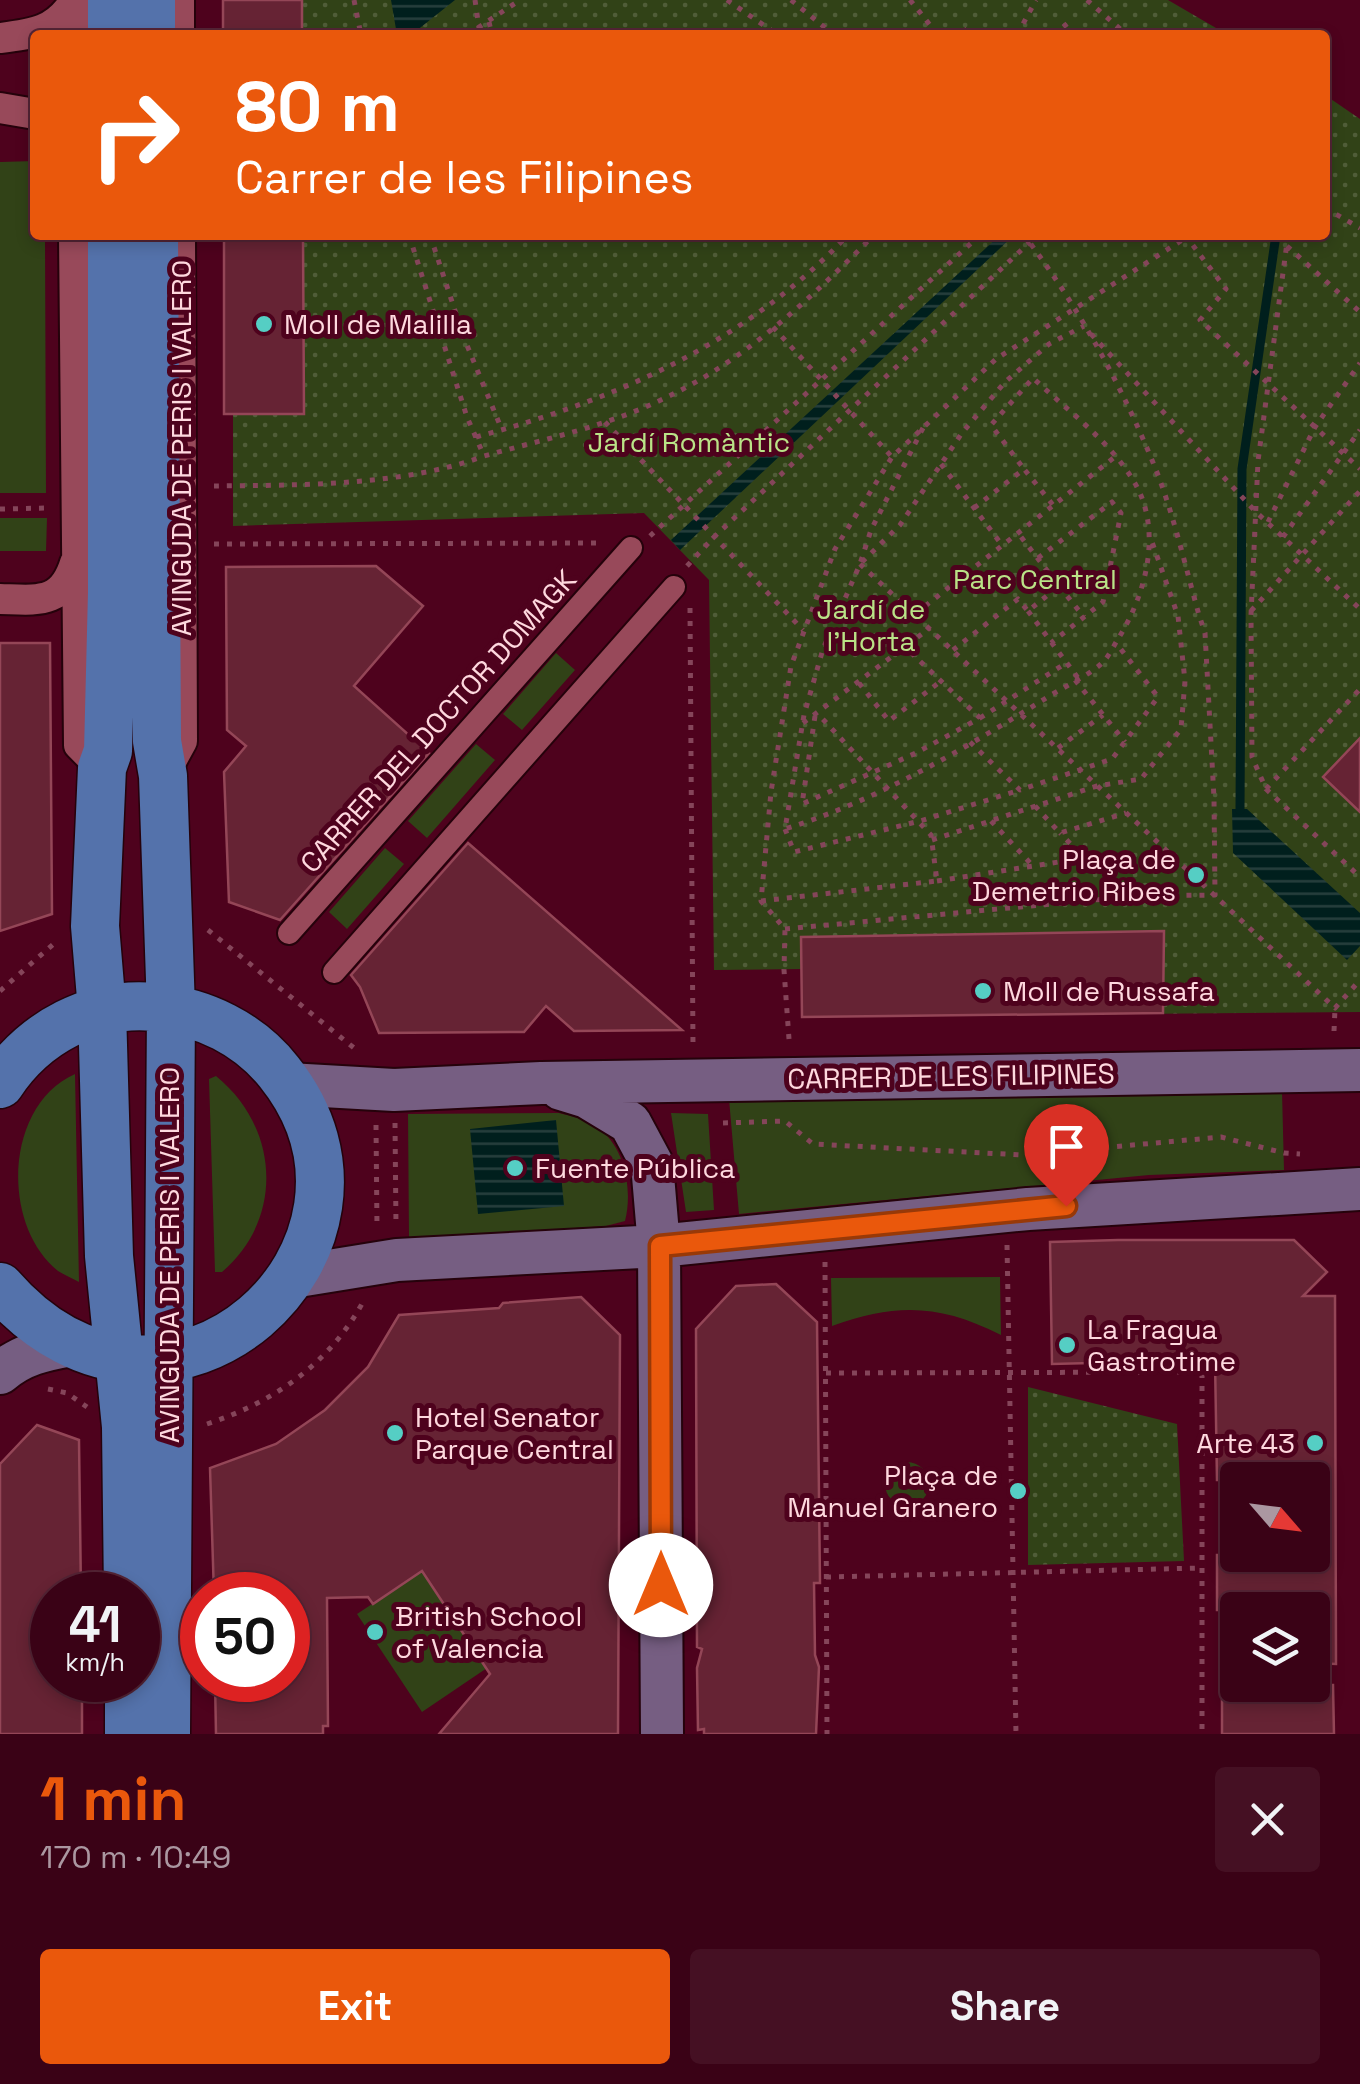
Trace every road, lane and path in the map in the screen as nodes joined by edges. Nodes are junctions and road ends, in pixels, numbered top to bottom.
1 (77, 0) edge
2 (112, 0) edge
3 (151, 0) edge
4 (179, 0) edge
5 (354, 0) edge
6 (475, 0) edge
7 (520, 0) edge
8 (727, 0) edge
9 (792, 0) edge
10 (910, 0) edge
11 (1036, 0) edge
12 (1087, 0) edge
13 (489, 22) junction
14 (1068, 23) dead end
15 (480, 28) junction
16 (44, 30) edge
17 (80, 30) edge
18 (112, 30) edge
19 (152, 30) edge
20 (180, 30) edge
21 (360, 30) edge
22 (477, 30) edge
23 (491, 30) edge
24 (771, 30) edge
25 (828, 30) edge
26 (934, 30) edge
27 (1019, 30) edge
28 (1059, 30) edge
29 (1121, 30) edge
30 (30, 35) edge
31 (0, 40) edge
32 (30, 45) edge
33 (30, 96) edge
34 (0, 104) edge
35 (30, 113) edge
36 (1330, 211) edge
37 (1360, 228) edge
38 (74, 240) edge
39 (112, 240) edge
40 (154, 240) edge
41 (180, 240) edge
42 (411, 240) edge
43 (432, 240) edge
44 (842, 240) edge
45 (869, 240) edge
46 (975, 240) edge
47 (1181, 240) edge
48 (1190, 240) edge
49 (1288, 240) edge
50 (1030, 242) joint
51 (1287, 246) junction
52 (1072, 307) junction
53 (1360, 312) edge
54 (1082, 325) junction
55 (773, 328) junction
56 (1360, 363) edge
57 (821, 380) junction
58 (1269, 386) junction
59 (849, 410) junction
60 (606, 422) junction
61 (1315, 427) junction
62 (923, 428) junction
63 (502, 430) junction
64 (1360, 430) edge
65 (476, 436) junction
66 (1342, 452) junction
67 (484, 456) junction
68 (1116, 456) junction
69 (892, 457) junction
70 (940, 464) junction
71 (1024, 469) junction
72 (1360, 469) edge
73 (214, 486) dead end
74 (1360, 491) edge
75 (1052, 505) junction
76 (686, 507) junction
77 (52, 508) dead end
78 (974, 508) junction
79 (0, 509) edge
80 (1255, 511) junction
81 (1268, 522) junction
82 (1018, 533) junction
83 (1150, 536) junction
84 (714, 537) junction
85 (1283, 537) junction
86 (1002, 545) junction
87 (631, 548) joint
88 (1303, 556) junction
89 (1038, 558) junction
90 (76, 560) junction
91 (860, 564) junction
92 (674, 586) joint
93 (1059, 586) junction
94 (135, 592) junction
95 (0, 599) edge
96 (1360, 608) edge
97 (1028, 611) junction
98 (1251, 612) junction
99 (915, 614) junction
100 (1084, 617) junction
101 (930, 628) junction
102 (803, 630) junction
103 (1116, 642) junction
104 (1051, 643) junction
105 (905, 647) junction
106 (953, 650) junction
107 (1066, 663) junction
108 (1077, 679) junction
109 (941, 681) junction
110 (859, 683) junction
111 (1360, 689) edge
112 (1007, 701) junction
113 (1021, 714) junction
114 (817, 715) junction
115 (1103, 715) junction
116 (980, 718) junction
117 (803, 724) junction
118 (970, 742) junction
119 (1125, 742) junction
120 (1058, 748) junction
121 (102, 768) junction
122 (1080, 769) junction
123 (875, 772) junction
124 (163, 776) junction
125 (1097, 786) junction
126 (889, 788) junction
127 (1266, 789) junction
128 (1020, 790) junction
129 (1035, 806) junction
130 (1126, 812) junction
131 (920, 820) junction
132 (990, 820) junction
133 (786, 829) junction
134 (1060, 833) junction
135 (932, 840) junction
136 (1033, 866) junction
137 (1360, 877) edge
138 (937, 881) junction
139 (1215, 895) junction
140 (760, 901) junction
141 (204, 928) dead end
142 (785, 929) junction
143 (289, 933) dead end
144 (63, 936) dead end
145 (334, 972) dead end
146 (1360, 980) edge
147 (0, 991) edge
148 (297, 1003) dead end
149 (1335, 1008) junction
150 (171, 1009) junction
151 (102, 1010) junction
152 (1334, 1031) dead end
153 (789, 1039) dead end
154 (1360, 1070) edge
155 (4, 1076) edge
156 (541, 1083) junction
157 (288, 1084) junction
158 (395, 1115) dead end
159 (723, 1122) dead end
160 (1300, 1154) dead end
161 (1360, 1188) edge
162 (396, 1239) dead end
163 (660, 1246) junction
164 (1007, 1246) dead end
165 (825, 1258) dead end
166 (292, 1277) junction
167 (0, 1288) edge
168 (71, 1345) junction
169 (118, 1358) junction
170 (170, 1358) junction
171 (1009, 1372) junction
172 (0, 1373) edge
173 (826, 1373) junction
174 (1202, 1568) junction
175 (128, 1572) edge
176 (1013, 1572) junction
177 (826, 1577) junction
178 (129, 1702) edge
179 (129, 1734) edge
180 (166, 1734) edge
181 (662, 1734) edge
182 (827, 1734) edge
183 (1016, 1734) edge
184 (1202, 1734) edge

1 - 16 street
1 - 17 street
2 - 18 main road
3 - 19 main road
4 - 20 street
5 - 21 path
6 - 15 path
7 - 13 path
8 - 24 path
9 - 25 path
10 - 26 path
11 - 27 path
12 - 29 path
13 - 15 path
13 - 23 path
14 - 28 path
15 - 22 path
30 - 31 street
31 - 32 street
33 - 34 street
34 - 35 street
36 - 37 path
38 - 90 street
39 - 94 main road, AVINGUDA DE PERIS I VALERO
40 - 94 main road, AVINGUDA DE PERIS I VALERO
41 - 124 street, AVINGUDA DE PERIS I VALERO
42 - 65 path
43 - 63 path
44 - 63 path
45 - 55 path
46 - 57 path
47 - 52 path
48 - 58 path
49 - 51 path
50 - 52 path
50 - 59 path
51 - 53 path
51 - 58 path
52 - 54 path
52 - 62 path
54 - 70 path
54 - 80 path
54 - 139 path
55 - 57 path
55 - 60 path
56 - 61 path
57 - 59 path
57 - 76 path
58 - 61 path
58 - 80 path
59 - 69 path
59 - 84 path
60 - 67 path
60 - 76 path
61 - 66 path
61 - 81 path
62 - 69 path
62 - 91 path
63 - 65 path
64 - 66 path
65 - 67 path
66 - 72 path
66 - 85 path
67 - 73 path
68 - 71 path
68 - 75 path
68 - 83 path
69 - 102 path
70 - 78 path
70 - 91 path
71 - 75 path
71 - 78 path
74 - 88 path
75 - 82 path
76 - 84 path
76 - 87 path
77 - 79 path
78 - 86 path
80 - 81 path
80 - 98 path
81 - 85 path
82 - 86 path
82 - 89 path
83 - 103 path
83 - 125 path
84 - 92 path
84 - 102 path
85 - 88 path
86 - 99 path
87 - 143 street, CARRER DEL DOCTOR DOMAGK
88 - 96 path
88 - 98 path
89 - 93 path
89 - 100 path
90 - 95 street
90 - 121 street
91 - 99 path
91 - 117 path
92 - 145 street
93 - 97 path
93 - 100 path
94 - 121 main road, AVINGUDA DE PERIS I VALERO
94 - 124 main road, AVINGUDA DE PERIS I VALERO
97 - 104 path
97 - 106 path
98 - 127 path
99 - 101 path
100 - 104 path
101 - 105 path
101 - 106 path
102 - 140 path
103 - 108 path
103 - 119 path
104 - 107 path
105 - 109 path
105 - 110 path
106 - 112 path
107 - 108 path
107 - 112 path
108 - 113 path
108 - 115 path
109 - 110 path
109 - 116 path
110 - 114 path
111 - 127 path
112 - 113 path
112 - 116 path
113 - 118 path
113 - 120 path
114 - 117 path
114 - 123 path
114 - 123 path
115 - 119 path
115 - 120 path
116 - 123 path
117 - 133 path
118 - 126 path
118 - 128 path
119 - 122 path
120 - 122 path
121 - 151 main road, AVINGUDA DE PERIS I VALERO
122 - 125 path
122 - 128 path
123 - 126 path
124 - 150 main road, AVINGUDA DE PERIS I VALERO
125 - 129 path
125 - 130 path
126 - 131 path
126 - 133 path
127 - 137 path
128 - 131 path
129 - 132 path
129 - 134 path
130 - 134 path
130 - 139 path
131 - 133 path
131 - 135 path
132 - 135 path
132 - 136 path
134 - 136 path
135 - 138 path
136 - 138 path
138 - 140 path
139 - 142 path
139 - 149 path
140 - 142 path
141 - 148 path
142 - 153 path
144 - 147 path
146 - 149 path
149 - 152 path
150 - 151 main road
150 - 157 main road
150 - 170 main road, AVINGUDA DE PERIS I VALERO
151 - 155 main road
151 - 169 main road, AVINGUDA DE PERIS I VALERO
154 - 156 main road, CARRER DE LES FILIPINES
156 - 157 main road, CARRER DE LES FILIPINES
156 - 163 main road, CARRER DE LES FILIPINES
157 - 166 main road
158 - 162 path
159 - 160 path
161 - 163 main road
163 - 166 main road
163 - 181 main road, CARRER DE LES FILIPINES
164 - 171 path
165 - 173 path
166 - 170 main road
167 - 168 main road
168 - 169 main road
168 - 172 main road
169 - 170 main road
169 - 175 main road, AVINGUDA DE PERIS I VALERO
170 - 180 main road, AVINGUDA DE PERIS I VALERO
171 - 173 path
171 - 174 path
171 - 176 path
173 - 177 path
174 - 176 path
174 - 184 path
176 - 177 path
176 - 183 path
177 - 182 path
178 - 179 main road

